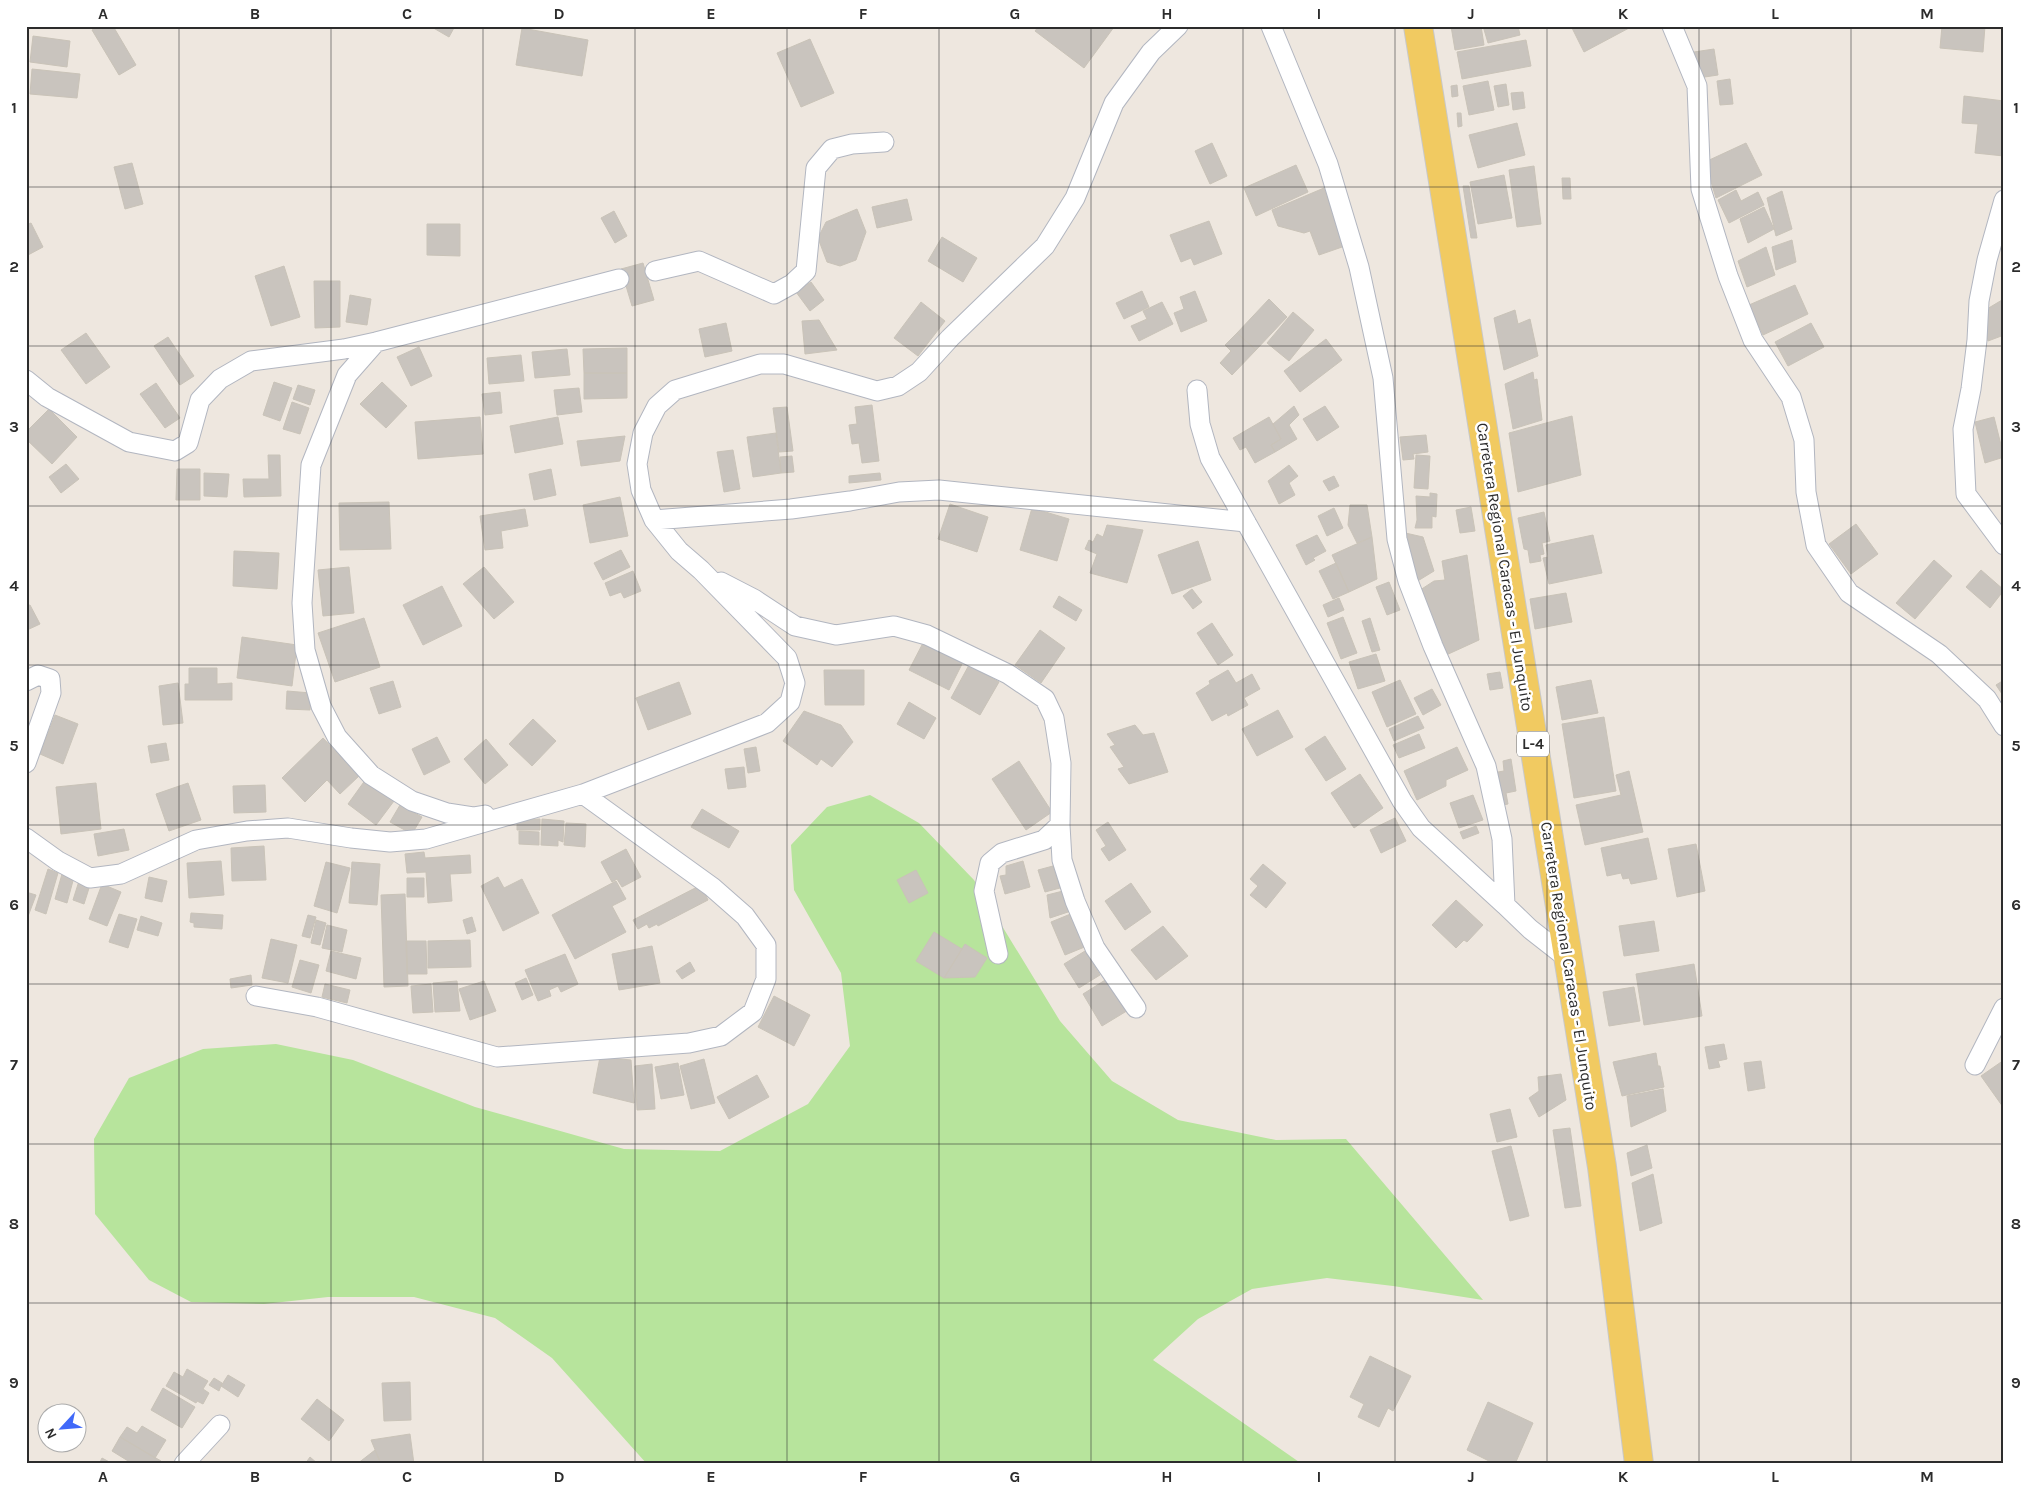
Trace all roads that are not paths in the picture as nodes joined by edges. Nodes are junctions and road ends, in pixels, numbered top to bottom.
1 (1178, 26) edge
2 (1271, 26) edge
3 (1418, 26) edge
4 (1672, 26) edge
5 (884, 142) dead end
6 (2004, 200) edge
7 (655, 271) dead end
8 (619, 278) dead end
9 (376, 342) junction
10 (26, 380) edge
11 (1197, 390) dead end
12 (654, 520) junction
13 (1246, 522) junction
14 (2004, 545) edge
15 (701, 570) junction
16 (26, 681) edge
17 (2004, 726) edge
18 (26, 763) edge
19 (583, 794) junction
20 (521, 811) junction
21 (1060, 825) junction
22 (26, 838) edge
23 (1505, 905) junction
24 (998, 954) dead end
25 (1567, 958) junction
26 (256, 996) dead end
27 (1136, 1008) dead end
28 (2004, 1008) edge
29 (1976, 1065) dead end
30 (220, 1425) dead end
31 (184, 1464) edge
32 (1639, 1464) edge

1 - 12 street
2 - 23 street
3 - 25 main road, Carretera Regional Caracas - El Junquito / L-4
4 - 17 street
5 - 7 street
6 - 14 street
8 - 9 street
9 - 10 street
9 - 20 street
11 - 13 street
12 - 13 street
12 - 15 street
13 - 23 street
15 - 19 street
15 - 21 street
16 - 18 street
19 - 20 street
19 - 26 street
20 - 22 street
21 - 24 street
21 - 27 street
23 - 25 street
25 - 32 main road, Carretera Regional Caracas - El Junquito / L-4
28 - 29 street
30 - 31 street

